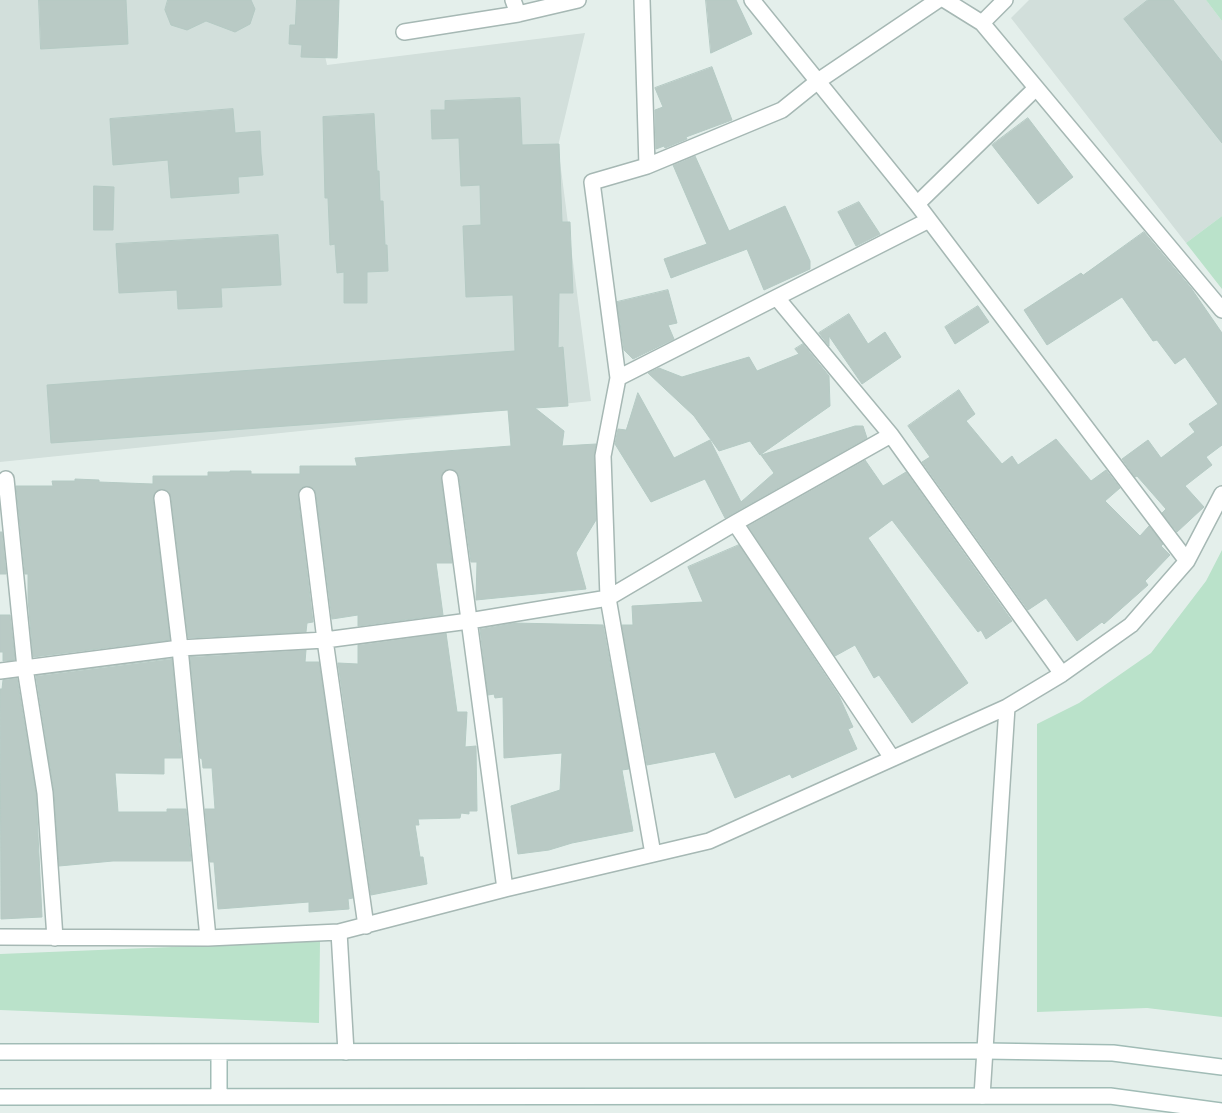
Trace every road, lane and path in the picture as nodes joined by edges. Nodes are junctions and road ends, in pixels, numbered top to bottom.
1 (578, 0) edge
2 (642, 0) edge
3 (752, 0) edge
4 (938, 0) edge
5 (946, 0) edge
6 (1005, 0) edge
7 (515, 7) edge
8 (982, 23) junction
9 (404, 32) dead end
10 (818, 81) junction
11 (1036, 88) junction
12 (646, 166) junction
13 (917, 204) junction
14 (929, 220) junction
15 (777, 298) junction
16 (1222, 310) edge
17 (618, 378) junction
18 (890, 435) junction
19 (450, 478) dead end
20 (6, 479) dead end
21 (1222, 494) edge
22 (307, 495) dead end
23 (162, 498) dead end
24 (735, 523) junction
25 (1186, 562) junction
26 (608, 598) junction
27 (469, 621) junction
28 (325, 640) junction
29 (180, 648) junction
30 (24, 668) junction
31 (0, 671) edge
32 (1062, 674) junction
33 (1007, 707) junction
34 (892, 758) junction
35 (653, 854) junction
36 (505, 889) junction
37 (366, 926) junction
38 (339, 932) junction
39 (0, 937) edge
40 (55, 938) junction
41 (208, 938) junction
42 (985, 1051) junction
43 (0, 1052) edge
44 (219, 1052) junction
45 (346, 1052) junction
46 (1222, 1067) edge
47 (982, 1096) junction
48 (0, 1097) edge
49 (218, 1097) junction
50 (1222, 1111) edge

1 - 7 street
2 - 12 street
3 - 10 street
4 - 10 street
5 - 8 street
6 - 8 street
7 - 9 street
8 - 11 street
10 - 12 street
10 - 13 street
11 - 13 street
11 - 16 street
12 - 17 street
13 - 14 street
14 - 15 street
14 - 25 street
15 - 17 street
15 - 18 street
17 - 26 street
18 - 24 street
18 - 32 street
19 - 27 street
20 - 30 street
21 - 25 street
22 - 28 street
23 - 29 street
24 - 26 street
24 - 34 street
25 - 32 street
26 - 27 street
26 - 35 street
27 - 28 street
27 - 36 street
28 - 29 street
28 - 37 street
29 - 30 street
29 - 41 street
30 - 31 street
30 - 40 street
32 - 33 street
33 - 34 street
33 - 42 street
34 - 35 street
35 - 36 street
36 - 37 street
37 - 38 street
38 - 41 street
38 - 45 street
39 - 40 street
40 - 41 street
42 - 45 street
42 - 46 street
42 - 47 street
43 - 44 street
44 - 45 street
44 - 49 street
47 - 49 street
47 - 50 street
48 - 49 street

